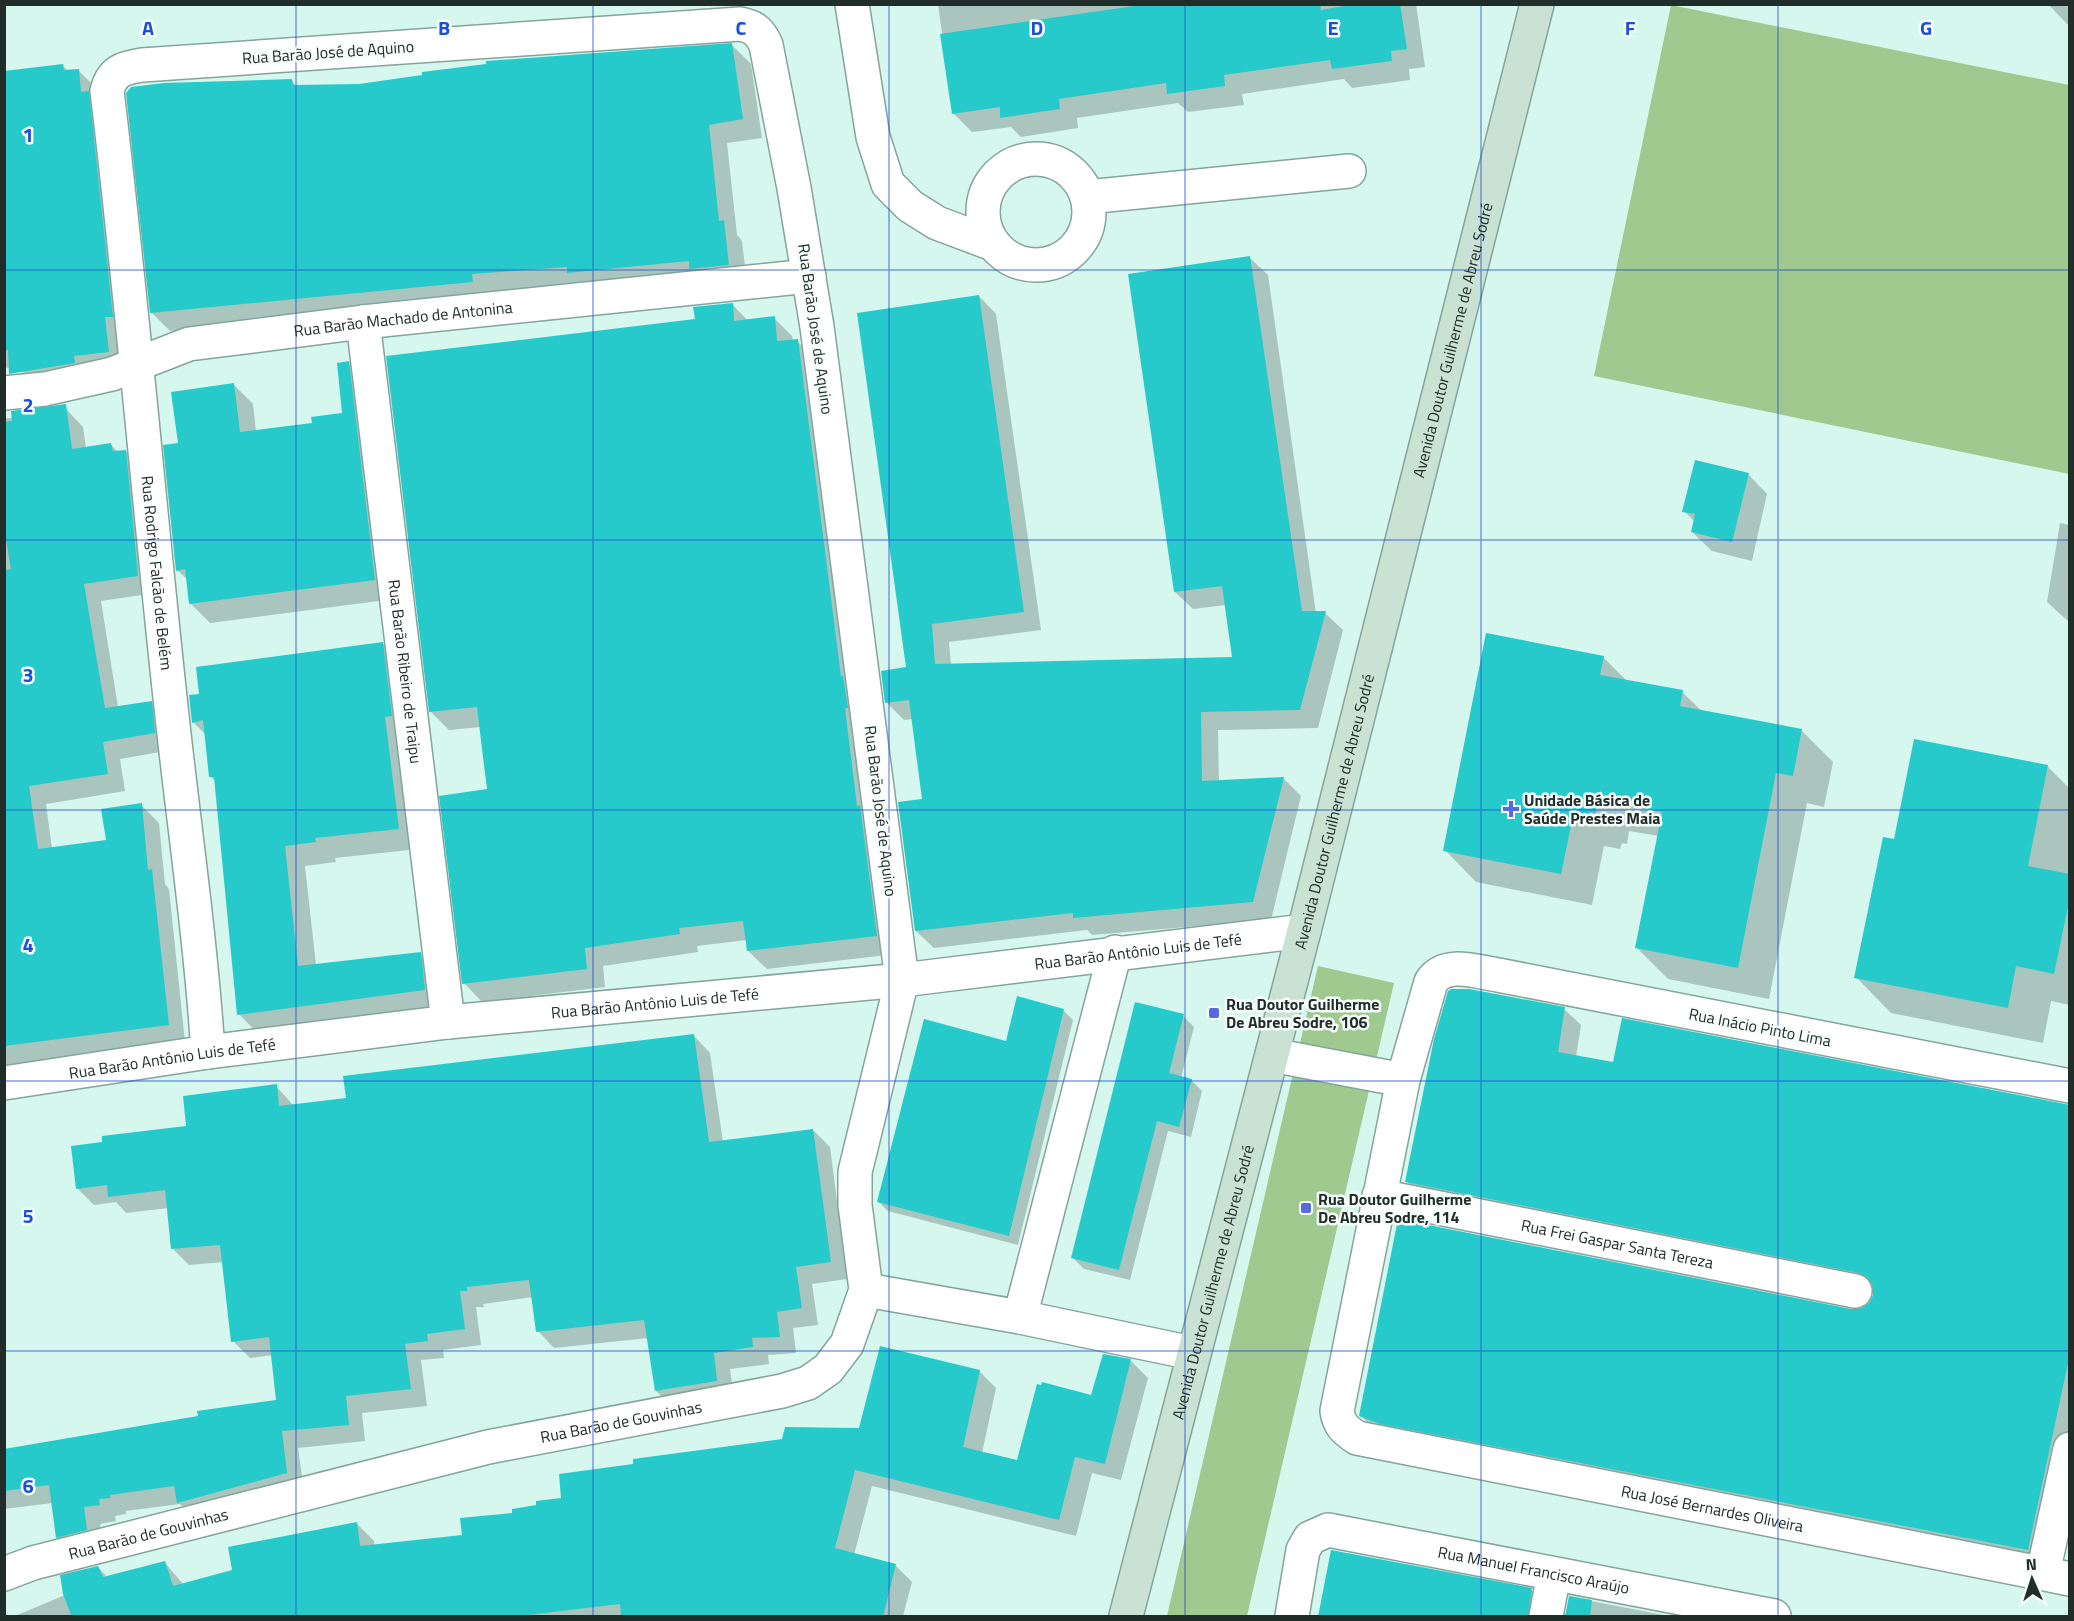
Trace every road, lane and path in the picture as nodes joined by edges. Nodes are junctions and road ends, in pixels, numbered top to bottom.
1 (852, 4) edge
2 (1537, 4) edge
3 (107, 91) joint
4 (1348, 171) dead end
5 (1087, 197) junction
6 (993, 244) junction
7 (809, 276) junction
8 (363, 322) junction
9 (137, 363) junction
10 (4, 393) edge
11 (1304, 931) junction
12 (1115, 952) junction
13 (902, 981) junction
14 (448, 1022) junction
15 (208, 1052) junction
16 (1272, 1055) junction
17 (1403, 1080) junction
18 (4, 1083) edge
19 (2070, 1086) edge
20 (1379, 1196) junction
21 (866, 1290) junction
22 (1855, 1291) dead end
23 (1020, 1317) junction
24 (1192, 1353) junction
25 (2070, 1449) edge
26 (4, 1574) edge
27 (1554, 1574) junction
28 (2056, 1576) edge
29 (1126, 1617) edge
30 (1292, 1617) edge
31 (1546, 1617) edge
32 (1774, 1617) edge

1 - 6 street
2 - 11 street, Avenida Doutor Guilherme de Abreu Sodré
3 - 7 street, Rua Barão José de Aquino
3 - 9 street, Rua Rodrigo Falcão de Belém
4 - 5 street
5 - 6 street
5 - 6 street
7 - 8 street, Rua Barão Machado de Antonina
7 - 13 street, Rua Barão José de Aquino
8 - 9 street, Rua Barão Machado de Antonina
8 - 14 street, Rua Barão Ribeiro de Traipu
9 - 10 street, Rua Barão Machado de Antonina
9 - 15 street, Rua Rodrigo Falcão de Belém
11 - 12 street, Rua Barão Antônio Luis de Tefé
11 - 16 street, Avenida Doutor Guilherme de Abreu Sodré
12 - 13 street, Rua Barão Antônio Luis de Tefé
12 - 23 street
13 - 14 street, Rua Barão Antônio Luis de Tefé
13 - 21 street, Rua Barão José de Aquino
14 - 15 street, Rua Barão Antônio Luis de Tefé
15 - 18 street, Rua Barão Antônio Luis de Tefé
16 - 17 street
16 - 24 street, Avenida Doutor Guilherme de Abreu Sodré
17 - 19 street, Rua Inácio Pinto Lima
17 - 20 street
20 - 22 street, Rua Frei Gaspar Santa Tereza
20 - 28 street, Rua José Bernardes Oliveira
21 - 23 street
21 - 26 street, Rua Barão de Gouvinhas
23 - 24 street
24 - 29 street, Avenida Doutor Guilherme de Abreu Sodré
25 - 28 street
27 - 30 street, Rua Manuel Francisco Araújo
27 - 31 street
27 - 32 street, Rua Manuel Francisco Araújo

